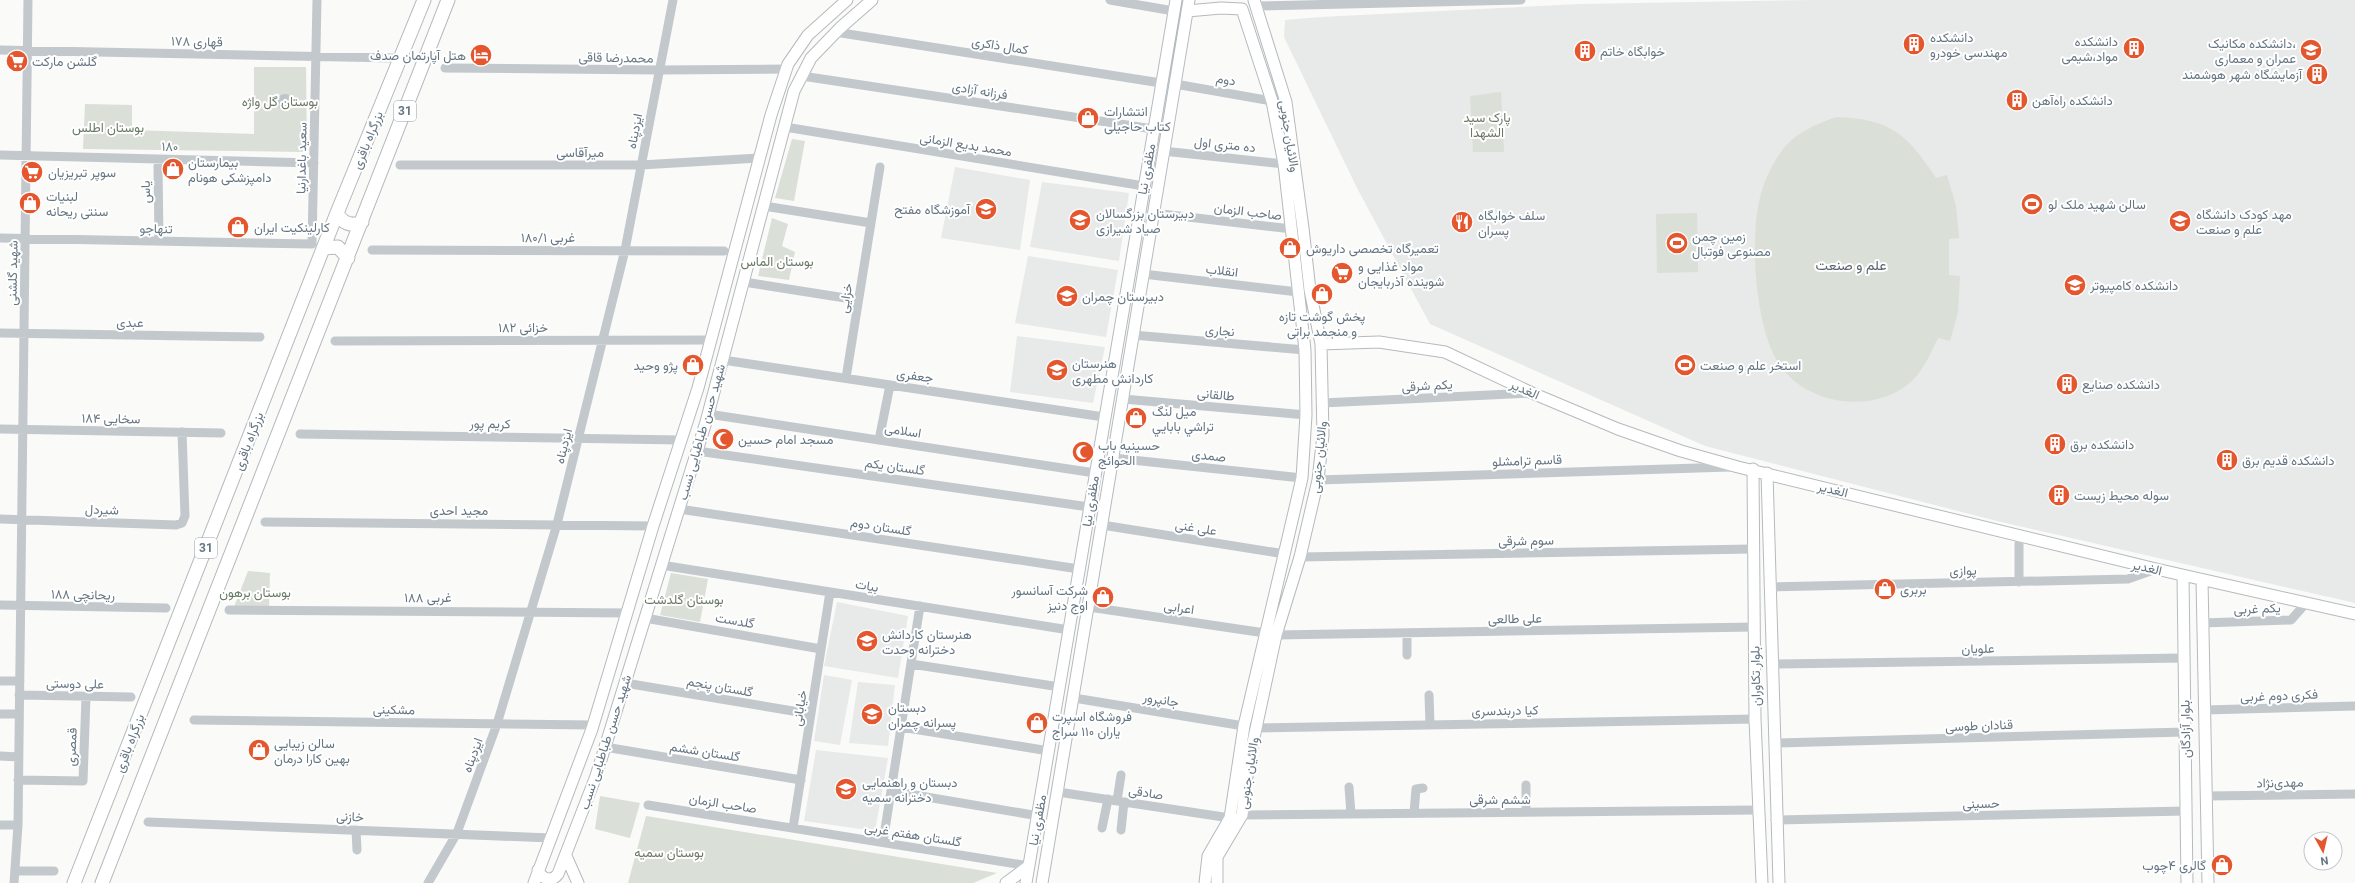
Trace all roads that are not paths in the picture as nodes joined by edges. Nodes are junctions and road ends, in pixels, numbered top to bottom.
1 (28, 0) edge
2 (317, 0) edge
3 (424, 0) edge
4 (448, 0) edge
5 (673, 0) edge
6 (847, 0) edge
7 (872, 0) edge
8 (1110, 0) edge
9 (1220, 0) edge
10 (1522, 0) edge
11 (1387, 2) edge
12 (1255, 3) edge
13 (1289, 3) edge
14 (1175, 5) edge
15 (1188, 6) edge
16 (1242, 9) junction
17 (835, 32) junction
18 (0, 50) edge
19 (27, 50) junction
20 (316, 56) junction
21 (393, 58) dead end
22 (445, 68) dead end
23 (786, 69) junction
24 (659, 70) junction
25 (802, 76) junction
26 (1162, 83) junction
27 (1175, 84) junction
28 (1272, 101) junction
29 (1286, 102) junction
30 (785, 127) junction
31 (1153, 129) junction
32 (1163, 151) junction
33 (0, 155) edge
34 (26, 156) junction
35 (759, 158) junction
36 (314, 162) junction
37 (1284, 164) junction
38 (400, 165) dead end
39 (641, 165) junction
40 (158, 166) dead end
41 (880, 167) dead end
42 (1144, 186) junction
43 (764, 206) junction
44 (337, 213) junction
45 (1153, 213) junction
46 (362, 222) junction
47 (871, 223) junction
48 (1292, 229) junction
49 (0, 238) edge
50 (25, 238) junction
51 (159, 241) junction
52 (318, 246) junction
53 (372, 250) dead end
54 (625, 250) junction
55 (724, 251) dead end
56 (348, 258) junction
57 (1143, 274) junction
58 (744, 282) junction
59 (1298, 292) junction
60 (858, 300) junction
61 (0, 333) edge
62 (24, 333) junction
63 (1133, 336) junction
64 (260, 337) dead end
65 (603, 339) junction
66 (710, 340) junction
67 (335, 341) dead end
68 (1321, 347) junction
69 (1305, 350) junction
70 (723, 360) junction
71 (846, 378) junction
72 (890, 385) junction
73 (1532, 393) junction
74 (1123, 399) junction
75 (1322, 403) junction
76 (708, 414) junction
77 (1306, 415) junction
78 (1104, 416) junction
79 (1119, 421) junction
80 (0, 429) edge
81 (23, 430) junction
82 (182, 432) junction
83 (221, 433) dead end
84 (300, 434) dead end
85 (578, 437) junction
86 (681, 440) junction
87 (879, 440) junction
88 (697, 451) junction
89 (1114, 458) junction
90 (1738, 467) junction
91 (1754, 470) junction
92 (1095, 473) junction
93 (1767, 473) junction
94 (1302, 478) junction
95 (1318, 480) junction
96 (679, 508) junction
97 (1089, 508) junction
98 (0, 519) edge
99 (22, 519) junction
100 (265, 522) dead end
101 (557, 524) junction
102 (1102, 525) junction
103 (653, 526) junction
104 (2019, 544) dead end
105 (1752, 549) junction
106 (1285, 554) junction
107 (1300, 557) junction
108 (661, 565) junction
109 (2156, 569) junction
110 (1079, 570) junction
111 (2183, 576) junction
112 (2202, 580) junction
113 (2019, 582) junction
114 (1769, 587) junction
115 (830, 592) junction
116 (2306, 603) junction
117 (0, 606) edge
118 (21, 606) junction
119 (920, 606) junction
120 (1089, 607) junction
121 (166, 608) dead end
122 (229, 610) dead end
123 (531, 611) junction
124 (627, 612) junction
125 (2355, 614) edge
126 (645, 618) junction
127 (2203, 623) junction
128 (1754, 627) junction
129 (1069, 630) junction
130 (1265, 633) junction
131 (1407, 633) junction
132 (1276, 635) junction
133 (821, 649) junction
134 (1407, 655) dead end
135 (2184, 658) junction
136 (911, 664) junction
137 (1771, 664) junction
138 (0, 680) edge
139 (20, 681) junction
140 (625, 683) junction
141 (1060, 687) junction
142 (19, 695) junction
143 (1429, 695) dead end
144 (86, 697) junction
145 (131, 697) dead end
146 (1074, 698) junction
147 (2355, 706) edge
148 (2204, 710) junction
149 (0, 714) edge
150 (19, 714) junction
151 (811, 714) junction
152 (1756, 719) junction
153 (194, 720) dead end
154 (497, 724) junction
155 (593, 725) junction
156 (1430, 725) junction
157 (1244, 726) junction
158 (901, 727) junction
159 (1256, 728) junction
160 (2185, 732) junction
161 (1774, 743) junction
162 (605, 747) junction
163 (1049, 751) junction
164 (0, 756) edge
165 (19, 756) junction
166 (1121, 775) dead end
167 (18, 780) junction
168 (801, 780) junction
169 (1526, 785) dead end
170 (1349, 787) dead end
171 (1423, 788) dead end
172 (891, 791) junction
173 (1058, 792) junction
174 (2355, 794) edge
175 (2206, 796) junction
176 (1117, 801) junction
177 (648, 804) dead end
178 (1758, 810) junction
179 (2186, 811) junction
180 (1526, 812) junction
181 (1414, 813) junction
182 (1351, 814) junction
183 (1039, 816) junction
184 (1236, 817) junction
185 (1775, 820) junction
186 (148, 822) dead end
187 (0, 825) edge
188 (18, 825) junction
189 (793, 828) junction
190 (1102, 828) dead end
191 (356, 830) junction
192 (1121, 830) dead end
193 (457, 833) junction
194 (551, 838) junction
195 (883, 842) junction
196 (357, 850) dead end
197 (566, 856) junction
198 (1046, 861) junction
199 (1029, 866) junction
200 (538, 870) junction
201 (15, 871) junction
202 (54, 871) dead end
203 (14, 883) edge
204 (74, 883) edge
205 (102, 883) edge
206 (428, 883) edge
207 (534, 883) edge
208 (578, 883) edge
209 (1006, 883) edge
210 (1026, 883) edge
211 (1042, 883) edge
212 (1050, 883) edge
213 (1205, 883) edge
214 (1217, 883) edge
215 (1762, 883) edge
216 (1779, 883) edge
217 (2187, 883) edge
218 (2208, 883) edge

1 - 19 street, شهید گلشنی
2 - 20 street, سعید باغدارنیا
3 - 44 highway, بزرگراه باقری / 31
4 - 46 highway, بزرگراه باقری / 31
5 - 24 street, ایزدپناه
6 - 23 main road, شهید حسن طباطبایی نسب
7 - 17 main road, شهید حسن طباطبایی نسب
8 - 14 street
9 - 16 main road
10 - 11 street
11 - 13 street
12 - 13 street
12 - 29 main road, والائیان جنوبی
14 - 26 main road, مظفری نیا
15 - 16 main road
15 - 27 main road, مظفری نیا
16 - 28 main road, والائیان جنوبی
17 - 25 main road, شهید حسن طباطبایی نسب
17 - 26 street, کمال ذاکری
18 - 19 street, قهاری ۱۷۸
19 - 20 street, قهاری ۱۷۸
19 - 34 street, شهید گلشنی
20 - 21 street, قهاری ۱۷۸
20 - 36 street, سعید باغدارنیا
22 - 24 street, محمدرضا قاقی
23 - 24 street, محمدرضا قاقی
23 - 35 main road, شهید حسن طباطبایی نسب
24 - 39 street, ایزدپناه
25 - 30 main road, شهید حسن طباطبایی نسب
25 - 31 street, فرزانه آزادی
26 - 31 main road, مظفری نیا
27 - 28 street, دوم
27 - 32 main road, مظفری نیا
28 - 29 main road
28 - 37 main road, والائیان جنوبی
29 - 68 main road, والائیان جنوبی
30 - 42 street, محمد بدیع الزمانی
30 - 43 main road, شهید حسن طباطبایی نسب
31 - 42 main road, مظفری نیا
32 - 37 street, ده متری اول
32 - 45 main road, مظفری نیا
33 - 34 street, ۱۸۰
34 - 36 street, ۱۸۰
34 - 50 street, شهید گلشنی
35 - 39 street, میرآقاسی
35 - 66 main road, شهید حسن طباطبایی نسب
36 - 52 street, سعید باغدارنیا
37 - 48 main road, والائیان جنوبی
38 - 39 street, میرآقاسی
39 - 54 street, ایزدپناه
40 - 51 street, یاس
41 - 47 street, خزایی
42 - 78 main road, مظفری نیا
43 - 47 street
43 - 58 main road, شهید حسن طباطبایی نسب
44 - 46 highway
44 - 52 highway, بزرگراه باقری / 31
45 - 48 street, صاحب الزمان
45 - 57 main road, مظفری نیا
46 - 56 highway, بزرگراه باقری / 31
47 - 60 street, خزایی
48 - 59 main road, والائیان جنوبی
49 - 50 street, تنهاجو
50 - 51 street, تنهاجو
50 - 62 street, شهید گلشنی
51 - 52 street, تنهاجو
52 - 56 highway
52 - 204 highway, بزرگراه باقری / 31
53 - 54 street, ۱۸۰/۱ غربی
54 - 55 street, ۱۸۰/۱ غربی
54 - 65 street, ایزدپناه
56 - 205 highway, بزرگراه باقری / 31
57 - 59 street, انقلاب
57 - 63 main road, مظفری نیا
58 - 60 street
58 - 70 main road, شهید حسن طباطبایی نسب
59 - 69 main road, والائیان جنوبی
60 - 71 street, خزایی
61 - 62 street, عبدی
62 - 64 street, عبدی
62 - 81 street, شهید گلشنی
63 - 69 street, نجاری
63 - 74 main road, مظفری نیا
65 - 66 street, ۱۸۲ خزائی
65 - 67 street, ۱۸۲ خزائی
65 - 85 street, ایزدپناه
66 - 86 main road, شهید حسن طباطبایی نسب
68 - 69 main road, الغدیر
68 - 73 main road, الغدیر
68 - 75 main road, والائیان جنوبی
69 - 77 main road, والائیان جنوبی
70 - 71 street, جعفری
70 - 76 main road, شهید حسن طباطبایی نسب
71 - 72 street, جعفری
72 - 78 street, جعفری
72 - 87 street
73 - 75 street, یکم شرقی
73 - 90 main road, الغدیر
74 - 77 street, طالقانی
74 - 79 main road, مظفری نیا
75 - 95 main road, والائیان جنوبی
76 - 87 street, اسلامی
76 - 88 main road, شهید حسن طباطبایی نسب
77 - 94 main road, والائیان جنوبی
78 - 79 main road
78 - 92 main road, مظفری نیا
79 - 89 main road, مظفری نیا
80 - 81 street, سخایی ۱۸۴
81 - 82 street, سخایی ۱۸۴
81 - 99 street, شهید گلشنی
82 - 83 street, سخایی ۱۸۴
82 - 99 street, شیردل
84 - 85 street, کریم پور
85 - 86 street, کریم پور
85 - 101 street, ایزدپناه
86 - 103 main road, شهید حسن طباطبایی نسب
87 - 92 street, اسلامی
88 - 96 main road, شهید حسن طباطبایی نسب
88 - 97 street, گلستان یکم
89 - 94 street, صمدی
89 - 102 main road, مظفری نیا
90 - 91 main road, الغدیر
90 - 95 street, قاسم ترامشلو
91 - 93 main road, الغدیر
91 - 105 main road, بلوار تکاوران
92 - 97 main road, مظفری نیا
93 - 109 main road, الغدیر
93 - 114 main road, بلوار تکاوران
94 - 106 main road, والائیان جنوبی
95 - 107 main road, والائیان جنوبی
96 - 108 main road, شهید حسن طباطبایی نسب
96 - 110 street, گلستان دوم
97 - 110 main road, مظفری نیا
98 - 99 street, شیردل
99 - 118 street, شهید گلشنی
100 - 101 street, مجید احدی
101 - 103 street, مجید احدی
101 - 123 street, ایزدپناه
102 - 106 street, علی غنی
102 - 120 main road, مظفری نیا
103 - 124 main road, شهید حسن طباطبایی نسب
104 - 113 street
105 - 107 street, سوم شرقی
105 - 128 main road, بلوار تکاوران
106 - 107 main road
106 - 130 main road, والائیان جنوبی
107 - 132 main road, والائیان جنوبی
108 - 115 street, بیات
108 - 126 main road, شهید حسن طباطبایی نسب
109 - 111 main road, الغدیر
109 - 113 street, پوازی
110 - 129 main road, مظفری نیا
111 - 112 main road, الغدیر
111 - 135 main road, بلوار آزادگان
112 - 116 main road, الغدیر
112 - 127 main road, بلوار آزادگان
113 - 114 street, پوازی
114 - 137 main road, بلوار تکاوران
115 - 119 street, بیات
115 - 133 street, خیابانی
116 - 125 main road, الغدیر
116 - 127 street, یکم غربی
117 - 118 street, ریحانچی ۱۸۸
118 - 121 street, ریحانچی ۱۸۸
118 - 139 street, شهید گلشنی
119 - 129 street, بیات
119 - 136 street
120 - 130 street, اعرابی
120 - 146 main road, مظفری نیا
122 - 123 street, ۱۸۸ غربی
123 - 124 street, ۱۸۸ غربی
123 - 154 street, ایزدپناه
124 - 155 main road, شهید حسن طباطبایی نسب
126 - 133 street, گلدست
126 - 140 main road, شهید حسن طباطبایی نسب
127 - 148 main road, بلوار آزادگان
128 - 131 street, علی طالعی
128 - 152 main road, بلوار تکاوران
129 - 141 main road, مظفری نیا
130 - 132 main road
130 - 157 main road, والائیان جنوبی
131 - 132 street, علی طالعی
131 - 134 street
132 - 159 main road, والائیان جنوبی
133 - 151 street, خیابانی
135 - 137 street, علویان
135 - 160 main road, بلوار آزادگان
136 - 141 street
136 - 158 street
137 - 161 main road, بلوار تکاوران
138 - 139 street
139 - 142 street, شهید گلشنی
140 - 151 street, گلستان پنجم
140 - 162 main road, شهید حسن طباطبایی نسب
141 - 163 main road, مظفری نیا
142 - 144 street, علی دوستی
142 - 150 street, شهید گلشنی
143 - 156 street
144 - 145 street, علی دوستی
144 - 167 street, قمصری
146 - 157 street, جانپرور
146 - 173 main road, مظفری نیا
147 - 148 street, فکری دوم غربی
148 - 175 main road, بلوار آزادگان
149 - 150 street
150 - 165 street, شهید گلشنی
151 - 168 street, خیابانی
152 - 156 street, کیا دربندسری
152 - 178 main road, بلوار تکاوران
153 - 154 street, مشکینی
154 - 155 street, مشکینی
154 - 193 street, ایزدپناه
155 - 194 main road, شهید حسن طباطبایی نسب
156 - 159 street, کیا دربندسری
157 - 159 main road
157 - 184 main road, والائیان جنوبی
158 - 163 street
158 - 172 street
159 - 184 main road, والائیان جنوبی
160 - 161 street, قنادان طوسی
160 - 179 main road, بلوار آزادگان
161 - 185 main road, بلوار تکاوران
162 - 168 street, گلستان ششم
162 - 197 main road, شهید حسن طباطبایی نسب
163 - 183 main road, مظفری نیا
164 - 165 street
165 - 167 street, شهید گلشنی
166 - 176 street
167 - 188 street, شهید گلشنی
168 - 189 street, خیابانی
169 - 180 street
170 - 182 street
171 - 181 street
172 - 183 street
172 - 195 street
173 - 176 street, صادقی
173 - 198 main road, مظفری نیا
174 - 175 street, مهدی‌نژاد
175 - 218 main road, بلوار آزادگان
176 - 184 street, صادقی
176 - 190 street
176 - 192 street
177 - 189 street, صاحب الزمان
178 - 180 street, ششم شرقی
178 - 215 main road, بلوار تکاوران
179 - 185 street, حسینی
179 - 217 main road, بلوار آزادگان
180 - 181 street, ششم شرقی
181 - 182 street, ششم شرقی
182 - 184 street, ششم شرقی
183 - 199 main road, مظفری نیا
184 - 213 main road, والائیان جنوبی
184 - 214 main road, والائیان جنوبی
185 - 216 main road, بلوار تکاوران
186 - 191 street, خازنی
187 - 188 street
188 - 201 street, شهید گلشنی
189 - 195 street, گلستان هفتم غربی
191 - 193 street, خازنی
191 - 196 street
193 - 194 street, خازنی
193 - 206 street, ایزدپناه
194 - 200 main road, شهید حسن طباطبایی نسب
195 - 199 street, گلستان هفتم غربی
197 - 200 main road, شهید حسن طباطبایی نسب
197 - 208 main road
198 - 211 main road, مظفری نیا
198 - 212 main road
199 - 209 main road
199 - 210 main road, مظفری نیا
200 - 207 main road, شهید حسن طباطبایی نسب
201 - 202 street
201 - 203 street, شهید گلشنی

